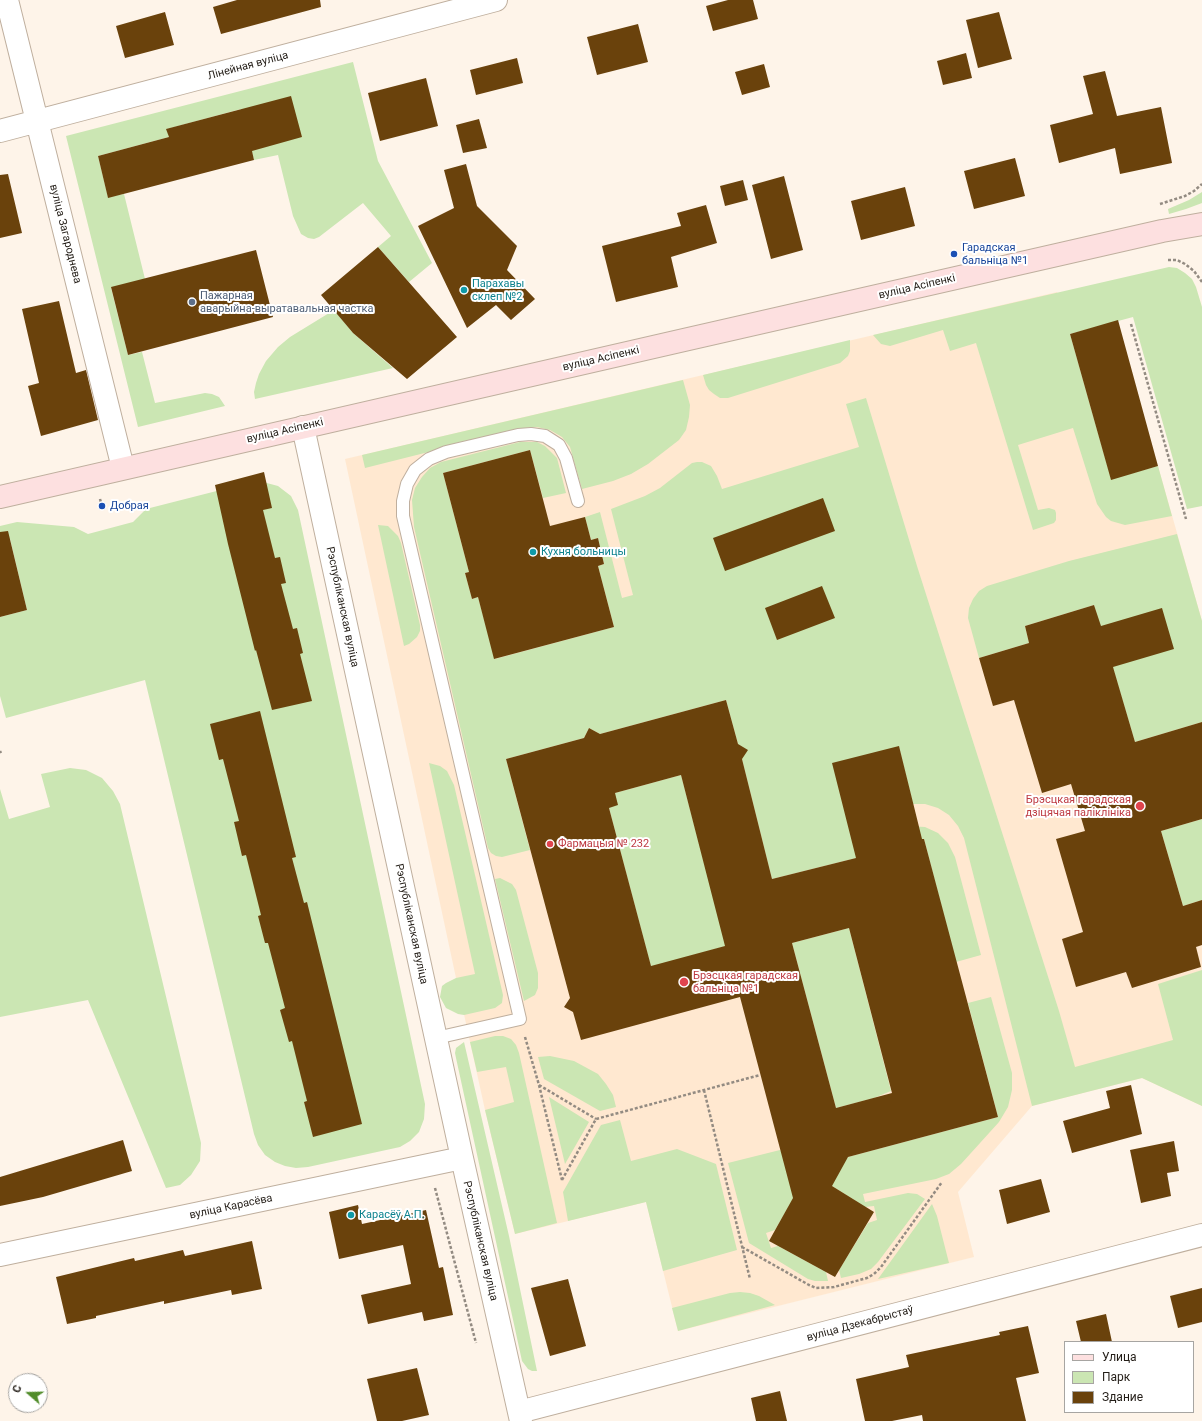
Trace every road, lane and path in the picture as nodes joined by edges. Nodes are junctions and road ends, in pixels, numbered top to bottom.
1 (7, 0) edge
2 (496, 0) edge
3 (38, 121) junction
4 (0, 131) edge
5 (1202, 184) edge
6 (1160, 204) dead end
7 (1202, 224) edge
8 (1168, 260) dead end
9 (1202, 282) edge
10 (1131, 324) dead end
11 (303, 427) junction
12 (123, 468) junction
13 (0, 497) edge
14 (578, 501) dead end
15 (1186, 519) dead end
16 (520, 1019) junction
17 (436, 1038) junction
18 (760, 1075) dead end
19 (539, 1085) junction
20 (704, 1090) junction
21 (596, 1119) junction
22 (462, 1158) junction
23 (429, 1165) junction
24 (942, 1182) dead end
25 (1202, 1235) edge
26 (742, 1247) junction
27 (0, 1255) edge
28 (750, 1279) dead end
29 (477, 1346) dead end
30 (520, 1417) edge

1 - 3 street, вуліца Загароднева
2 - 3 street, Лінейная вуліца
3 - 4 street, Лінейная вуліца
3 - 12 street, вуліца Загароднева
5 - 6 path
7 - 11 main road, вуліца Асіпенкі
8 - 9 path
10 - 15 path
11 - 12 main road, вуліца Асіпенкі
11 - 17 street, Рэспубліканская вуліца
12 - 13 main road, вуліца Асіпенкі
14 - 16 lane
16 - 17 lane
16 - 19 path
17 - 22 street, Рэспубліканская вуліца
18 - 20 path
19 - 21 path
19 - 21 path
20 - 21 path
20 - 26 path
22 - 23 street, вуліца Карасёва
22 - 30 street, Рэспубліканская вуліца
23 - 27 street, вуліца Карасёва
23 - 29 path
24 - 26 path
25 - 30 street, вуліца Дзекабрыстаў
26 - 28 path

